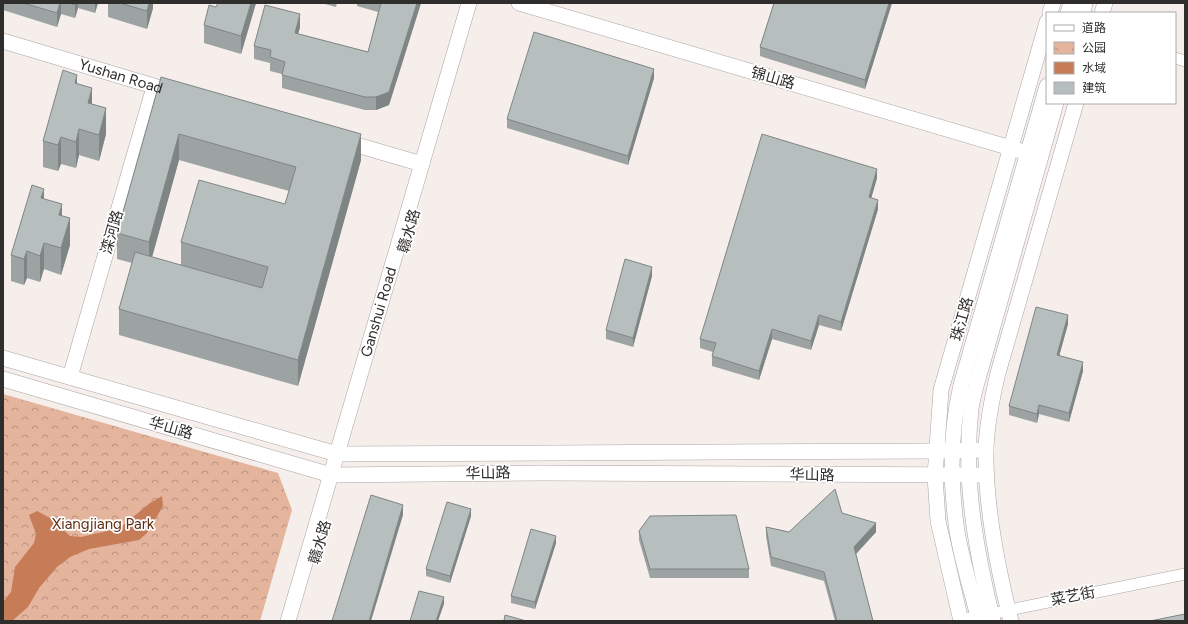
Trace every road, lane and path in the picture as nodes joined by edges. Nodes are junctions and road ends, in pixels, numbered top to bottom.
1 (469, 3) edge
2 (477, 3) edge
3 (519, 3) edge
4 (1046, 26) edge
5 (3, 42) edge
6 (154, 87) junction
7 (1046, 90) edge
8 (192, 98) edge
9 (1056, 104) edge
10 (1076, 104) edge
11 (330, 137) edge
12 (1011, 148) junction
13 (1028, 153) junction
14 (422, 164) junction
15 (3, 358) edge
16 (70, 377) junction
17 (3, 380) edge
18 (968, 450) junction
19 (986, 450) junction
20 (936, 451) junction
21 (953, 451) junction
22 (341, 454) junction
23 (335, 475) junction
24 (935, 476) junction
25 (961, 476) junction
26 (986, 476) junction
27 (1185, 574) edge
28 (1010, 615) edge
29 (985, 618) edge
30 (961, 620) edge
31 (288, 621) edge
32 (297, 621) edge

1 - 14 main road, Ganshui Road
2 - 22 main road, 赣水路
3 - 12 main road, 锦山路
4 - 12 main road, 珠江路
5 - 6 main road, Yushan Road
6 - 8 main road, Yushan Road
6 - 16 main road, 滦河路
7 - 13 main road, 珠江路
9 - 18 main road, 珠江路
10 - 19 main road
11 - 14 main road
12 - 13 main road, 锦山路
12 - 20 main road, 珠江路
13 - 21 main road, 珠江路
14 - 22 main road, Ganshui Road
15 - 16 main road, 华山路
16 - 22 main road, 华山路
17 - 23 main road, 华山路
18 - 19 main road, 华山路
18 - 21 main road, 华山路
18 - 25 main road, 珠江路
19 - 26 main road
20 - 21 main road, 华山路
20 - 22 main road, 华山路
20 - 24 main road, 珠江路
21 - 25 main road, 珠江路
22 - 23 main road, Ganshui Road
23 - 24 main road, 华山路
23 - 31 main road, Ganshui Road
23 - 32 main road, 赣水路
24 - 25 main road, 华山路
24 - 30 main road, 珠江路
25 - 26 main road, 华山路
25 - 29 main road, 珠江路
26 - 28 main road
27 - 28 street, 菜艺街
28 - 29 street, 菜艺街
29 - 30 street, 菜艺街

